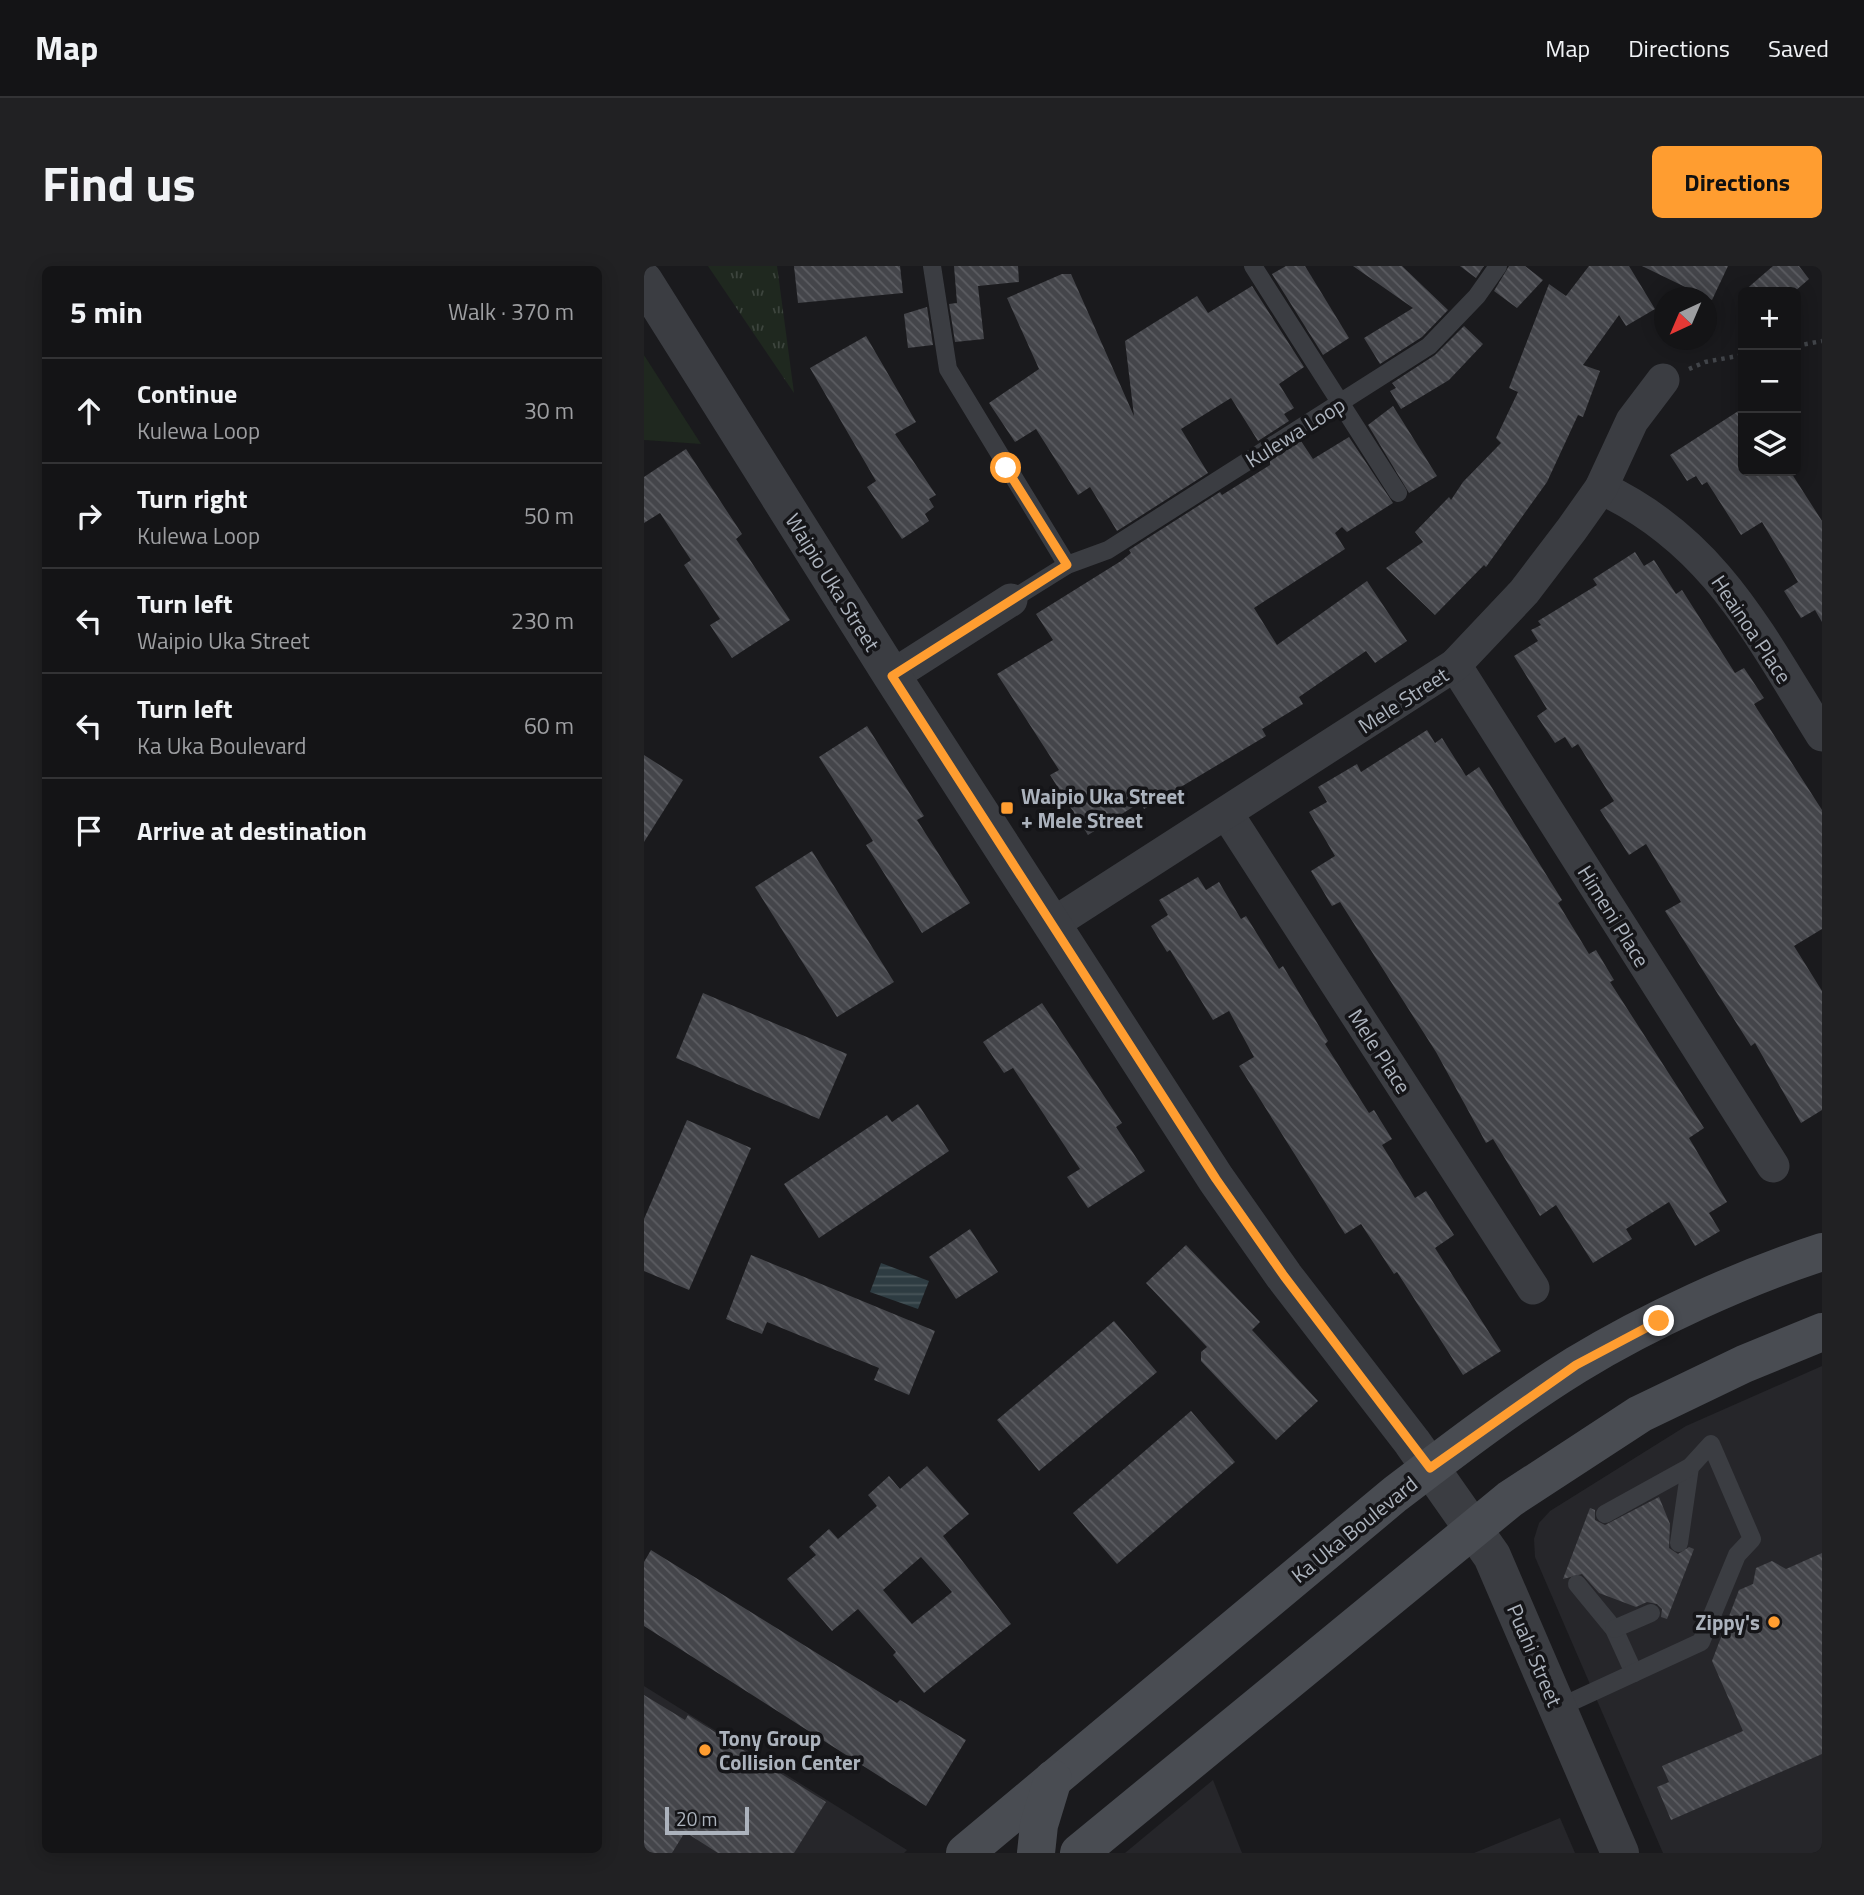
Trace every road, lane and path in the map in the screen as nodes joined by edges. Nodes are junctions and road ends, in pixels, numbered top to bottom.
1 (932, 266) edge
2 (1253, 266) edge
3 (1498, 266) edge
4 (644, 281) edge
5 (1822, 341) edge
6 (1801, 345) edge
7 (1738, 356) edge
8 (1663, 380) joint
9 (1340, 404) junction
10 (1601, 488) junction
11 (1398, 493) dead end
12 (1067, 565) junction
13 (1011, 600) joint
14 (1455, 665) junction
15 (892, 676) junction
16 (1822, 735) edge
17 (1227, 814) junction
18 (1051, 925) junction
19 (1773, 1166) dead end
20 (1822, 1252) edge
21 (1534, 1288) dead end
22 (1822, 1332) edge
23 (1690, 1467) junction
24 (1430, 1468) junction
25 (1605, 1514) dead end
26 (1473, 1528) junction
27 (1679, 1543) dead end
28 (1577, 1584) dead end
29 (1651, 1614) dead end
30 (1614, 1629) junction
31 (1634, 1673) junction
32 (1558, 1708) junction
33 (1053, 1779) junction
34 (965, 1853) edge
35 (1036, 1853) edge
36 (1079, 1853) edge
37 (1620, 1853) edge

1 - 12 lane
2 - 9 lane
3 - 9 lane, Kulewa Loop
4 - 15 street, Waipio Uka Street
5 - 6 path
7 - 8 path
8 - 10 street, Mele Street
9 - 11 lane
9 - 12 lane, Kulewa Loop
10 - 14 street, Mele Street
10 - 16 street, Heainoa Place
12 - 13 lane, Kulewa Loop
13 - 15 street, Kulewa Loop
14 - 17 street, Mele Street
14 - 19 street, Himeni Place
15 - 18 street, Waipio Uka Street
17 - 18 street, Mele Street
17 - 21 street, Mele Place
18 - 24 street, Waipio Uka Street
20 - 24 main road, Ka Uka Boulevard
22 - 26 main road
23 - 25 lane
23 - 27 lane
23 - 31 lane
24 - 26 street, Puahi Street
24 - 33 main road, Ka Uka Boulevard
26 - 32 street, Puahi Street
26 - 36 main road
28 - 30 lane
29 - 30 lane
30 - 31 lane
31 - 32 lane
32 - 37 street, Puahi Street
33 - 34 main road, Ka Uka Boulevard
33 - 35 main road

